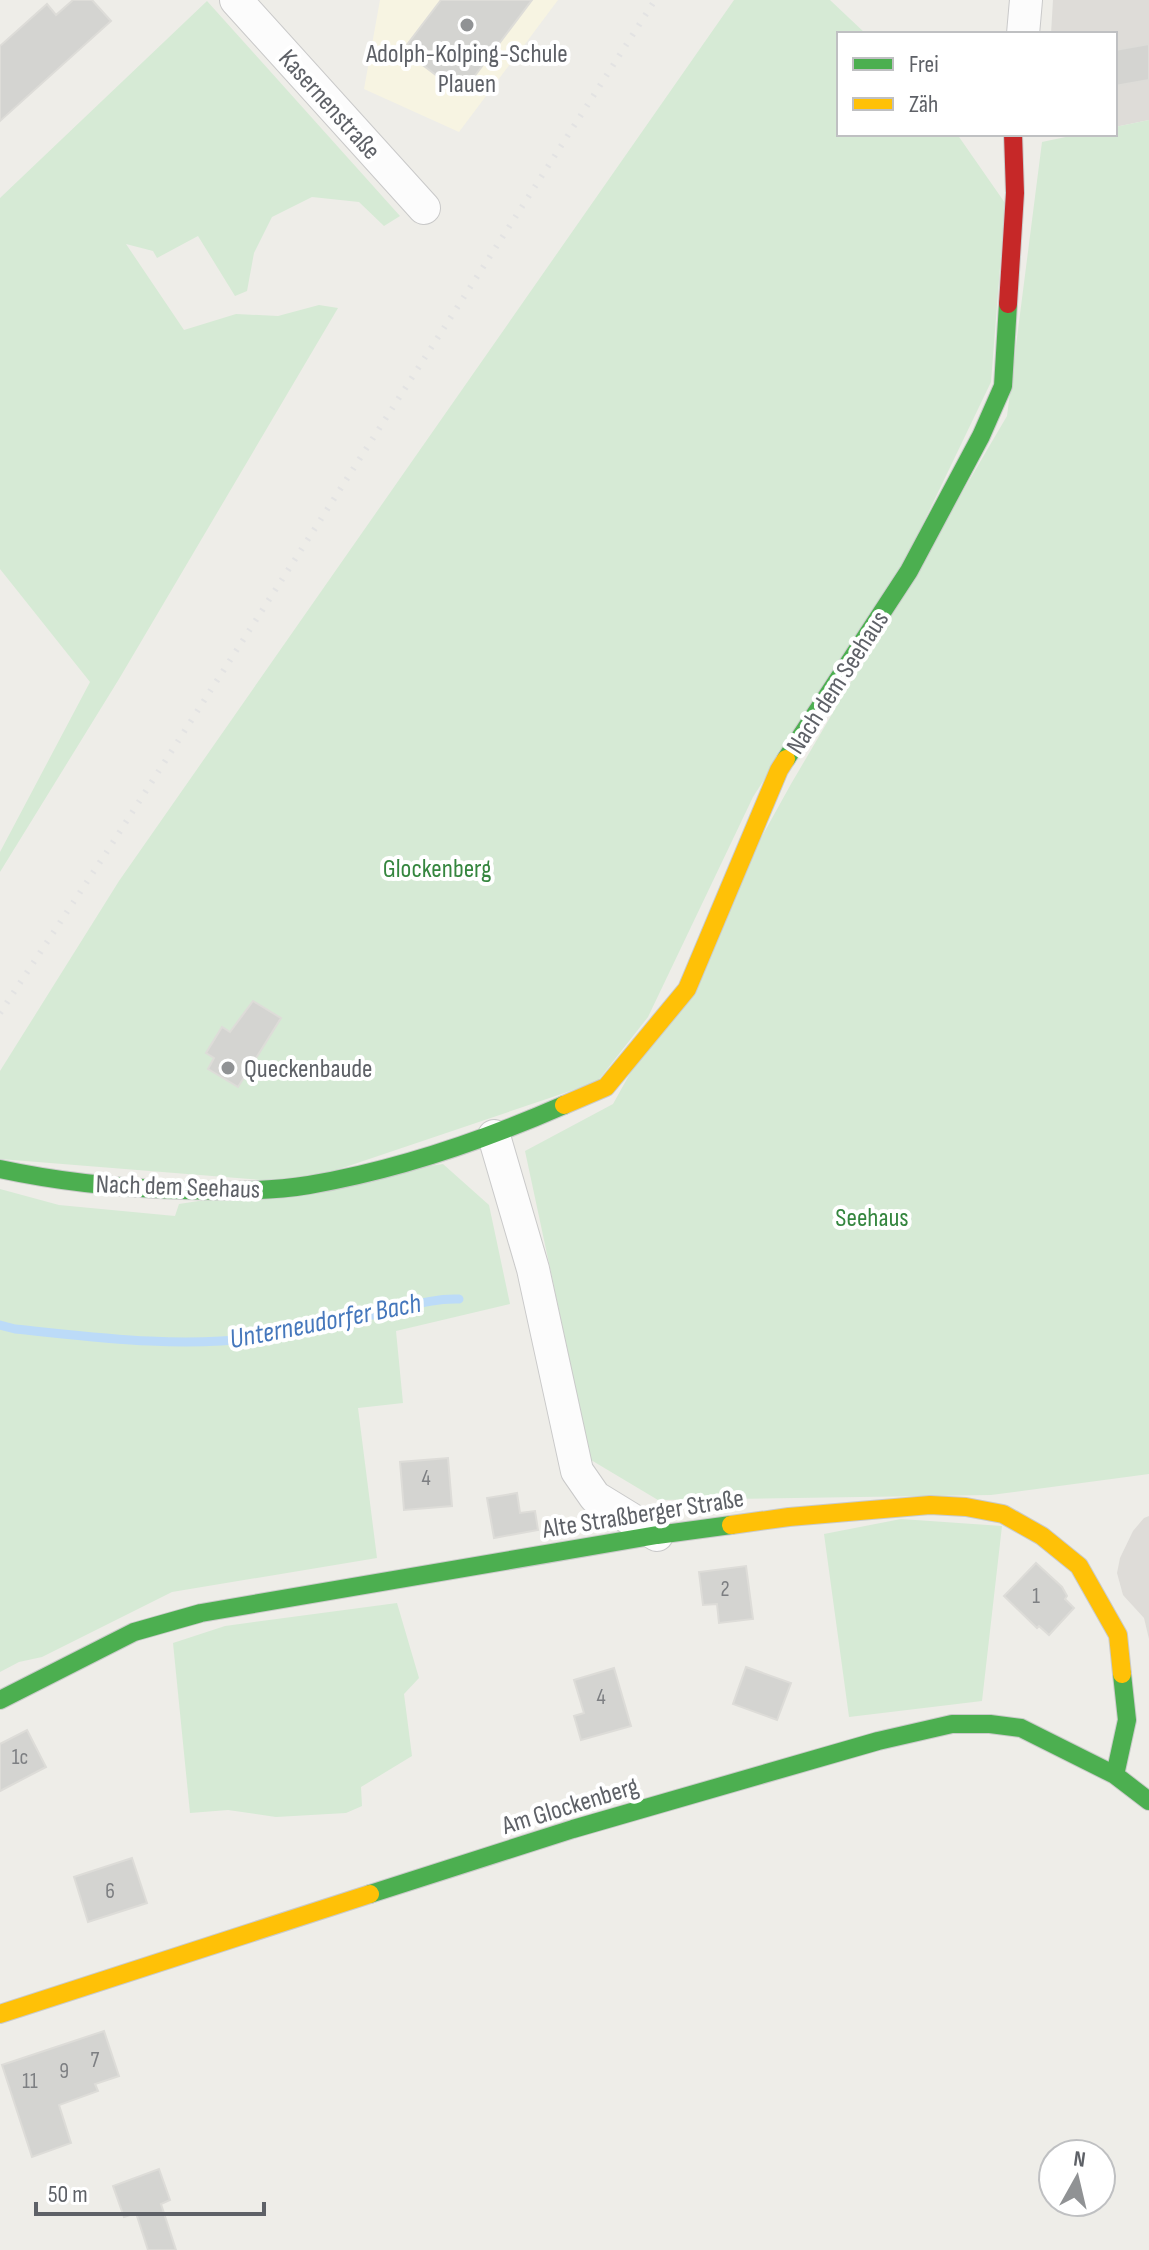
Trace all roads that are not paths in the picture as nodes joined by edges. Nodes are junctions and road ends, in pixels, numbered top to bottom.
1 (236, 0) edge
2 (1026, 0) edge
3 (1023, 32) edge
4 (1013, 136) edge
5 (424, 208) dead end
6 (494, 1136) junction
7 (0, 1169) edge
8 (657, 1535) junction
9 (0, 1700) edge
10 (1115, 1775) junction
11 (1149, 1801) edge
12 (0, 2014) edge

1 - 5 street, Kasernenstraße
2 - 3 street
4 - 6 street, Nach dem Seehaus
6 - 7 street, Nach dem Seehaus
6 - 8 street
8 - 9 street, Alte Straßberger Straße
8 - 10 street, Alte Straßberger Straße
10 - 11 street, Am Glockenberg
10 - 12 street, Am Glockenberg

